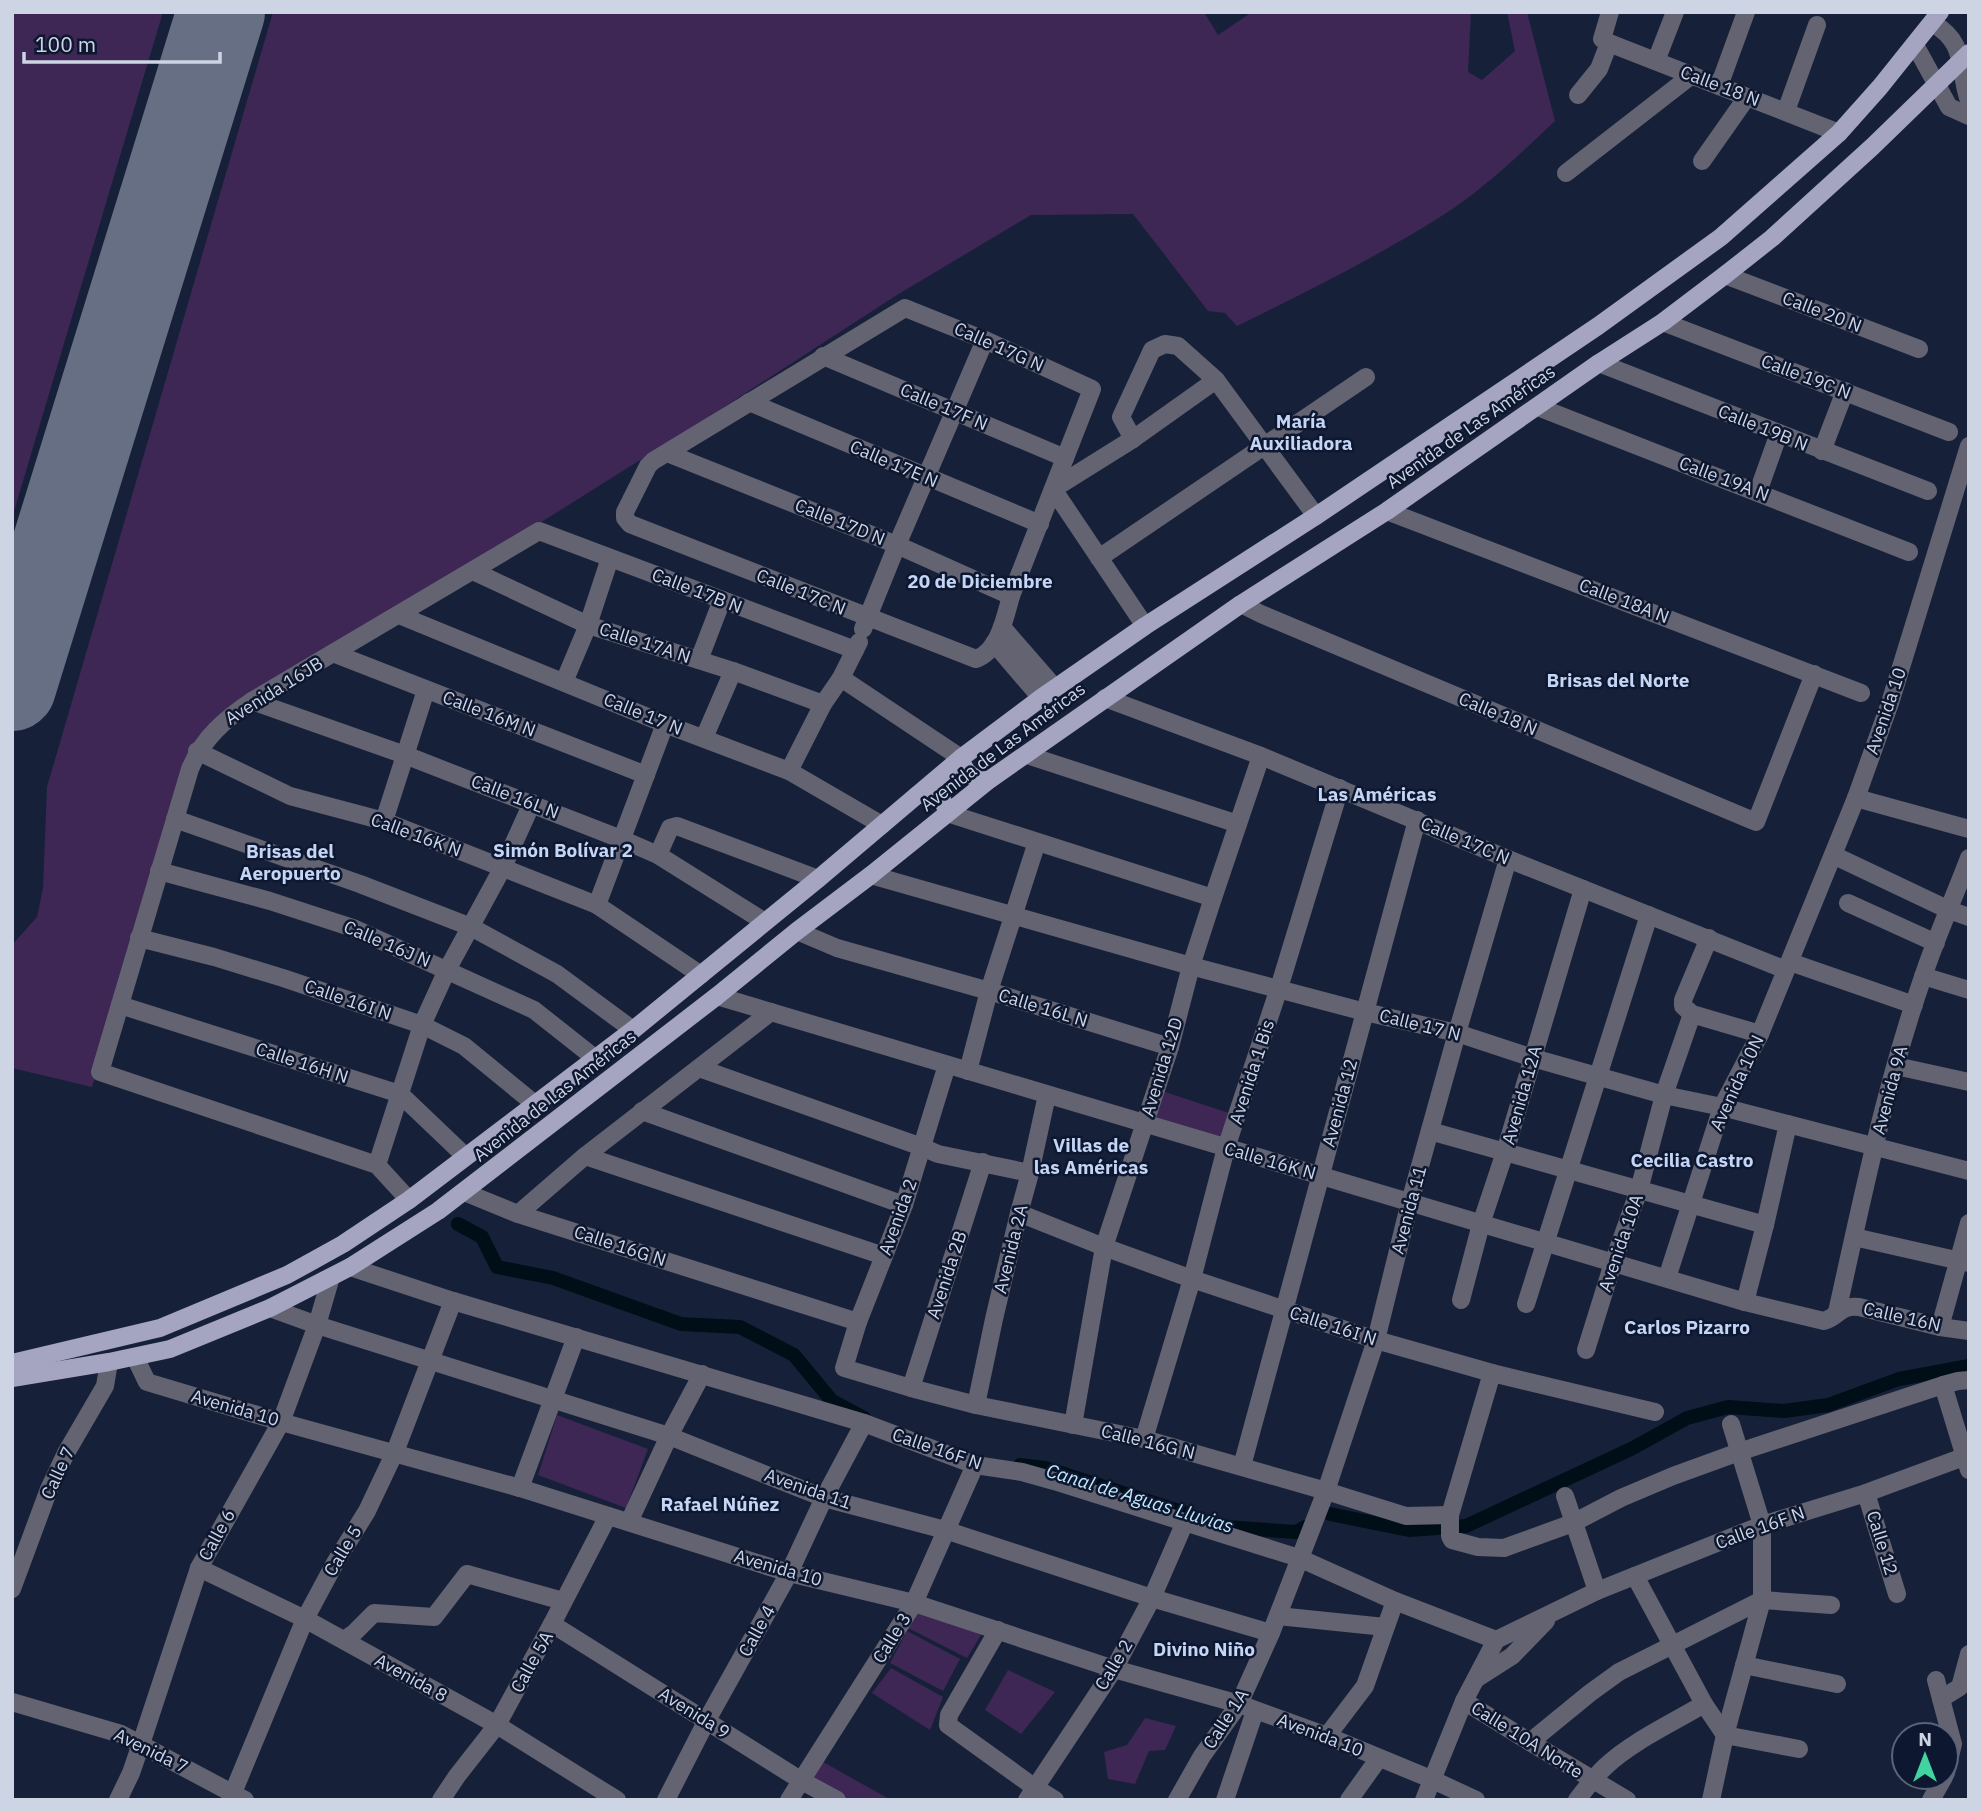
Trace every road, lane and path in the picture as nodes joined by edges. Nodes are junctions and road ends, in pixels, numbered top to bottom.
1 (1610, 12) edge
2 (1675, 12) edge
3 (1746, 12) edge
4 (1936, 18) edge
5 (1817, 25) dead end
6 (1606, 41) junction
7 (1915, 45) junction
8 (1965, 56) edge
9 (1656, 61) junction
10 (1692, 75) junction
11 (1936, 85) junction
12 (1719, 86) junction
13 (1577, 95) dead end
14 (1747, 97) junction
15 (1969, 101) edge
16 (1786, 111) junction
17 (1969, 116) edge
18 (1839, 133) junction
19 (1702, 161) dead end
20 (1566, 173) dead end
21 (1725, 275) junction
22 (1663, 322) junction
23 (985, 340) junction
24 (1919, 349) dead end
25 (823, 356) junction
26 (1599, 363) junction
27 (1366, 377) dead end
28 (1216, 380) junction
29 (1844, 391) junction
30 (749, 402) junction
31 (1538, 407) junction
32 (954, 412) junction
33 (1949, 432) dead end
34 (1779, 433) junction
35 (1133, 439) junction
36 (1264, 446) junction
37 (1969, 446) edge
38 (1822, 451) junction
39 (667, 453) junction
40 (1065, 458) junction
41 (927, 478) junction
42 (1053, 489) junction
43 (1928, 491) dead end
44 (1758, 492) junction
45 (1387, 511) junction
46 (1317, 516) junction
47 (1040, 524) junction
48 (539, 531) joint
49 (897, 545) junction
50 (1909, 552) dead end
51 (610, 558) junction
52 (1099, 558) junction
53 (473, 571) junction
54 (1012, 596) junction
55 (722, 600) junction
56 (1241, 604) junction
57 (399, 615) junction
58 (588, 625) junction
59 (1145, 626) junction
60 (862, 633) junction
61 (998, 635) junction
62 (333, 653) junction
63 (699, 660) junction
64 (733, 671) junction
65 (1814, 674) junction
66 (841, 678) junction
67 (564, 682) junction
68 (426, 690) junction
69 (1048, 693) junction
70 (1861, 693) dead end
71 (1105, 698) junction
72 (252, 701) junction
73 (823, 704) junction
74 (665, 724) junction
75 (704, 738) junction
76 (197, 751) junction
77 (405, 755) junction
78 (1027, 755) junction
79 (1261, 756) junction
80 (961, 758) junction
81 (789, 771) junction
82 (646, 775) junction
83 (989, 780) junction
84 (1340, 788) junction
85 (916, 796) junction
86 (1856, 798) junction
87 (532, 803) junction
88 (947, 813) junction
89 (175, 819) junction
90 (1417, 820) junction
91 (384, 821) junction
92 (1238, 824) junction
93 (881, 825) junction
94 (1969, 829) edge
95 (621, 839) junction
96 (1037, 842) junction
97 (658, 855) junction
98 (1833, 855) junction
99 (1969, 858) edge
100 (1508, 859) junction
101 (503, 867) junction
102 (159, 871) junction
103 (871, 875) junction
104 (818, 878) junction
105 (1583, 889) junction
106 (1213, 898) junction
107 (1849, 903) dead end
108 (597, 905) junction
109 (1949, 910) junction
110 (1015, 915) junction
111 (1649, 915) junction
112 (1969, 917) edge
113 (765, 922) junction
114 (471, 927) junction
115 (797, 931) junction
116 (139, 938) junction
117 (1709, 938) junction
118 (1936, 943) junction
119 (1191, 966) junction
120 (1788, 966) junction
121 (447, 970) junction
122 (701, 975) junction
123 (1923, 976) junction
124 (1279, 988) junction
125 (1969, 990) edge
126 (989, 991) junction
127 (717, 996) junction
128 (120, 1005) junction
129 (1914, 1005) junction
130 (771, 1012) junction
131 (1365, 1012) junction
132 (1692, 1014) junction
133 (422, 1025) junction
134 (633, 1030) junction
135 (1457, 1033) junction
136 (1760, 1034) junction
137 (1170, 1047) junction
138 (1533, 1058) junction
139 (596, 1059) junction
140 (947, 1065) junction
141 (1896, 1066) junction
142 (699, 1068) junction
143 (968, 1071) junction
144 (1598, 1076) junction
145 (1969, 1082) edge
146 (400, 1094) junction
147 (1048, 1094) junction
148 (1664, 1095) junction
149 (536, 1105) junction
150 (1722, 1108) junction
151 (642, 1111) junction
152 (1145, 1124) junction
153 (1788, 1124) junction
154 (1430, 1132) junction
155 (922, 1147) junction
156 (1874, 1147) junction
157 (1226, 1148) junction
158 (1505, 1152) junction
159 (465, 1156) junction
160 (585, 1156) junction
161 (983, 1162) junction
162 (377, 1166) junction
163 (447, 1170) junction
164 (1569, 1170) junction
165 (1969, 1171) edge
166 (1030, 1172) junction
167 (1321, 1176) junction
168 (1639, 1190) junction
169 (464, 1192) junction
170 (415, 1196) junction
171 (1410, 1202) junction
172 (1690, 1203) junction
173 (904, 1205) junction
174 (438, 1211) junction
175 (1019, 1213) junction
176 (518, 1214) junction
177 (1969, 1223) edge
178 (1481, 1224) junction
179 (1765, 1225) junction
180 (1854, 1237) junction
181 (1546, 1242) junction
182 (1104, 1247) junction
183 (884, 1256) junction
184 (1613, 1262) junction
185 (1964, 1262) edge
186 (349, 1268) junction
187 (331, 1277) junction
188 (1667, 1278) junction
189 (1192, 1279) junction
190 (1461, 1300) dead end
191 (453, 1301) junction
192 (1745, 1302) junction
193 (1527, 1304) dead end
194 (270, 1308) junction
195 (1284, 1309) junction
196 (1831, 1317) junction
197 (858, 1322) junction
198 (317, 1325) junction
199 (1940, 1326) junction
200 (1969, 1331) edge
201 (576, 1337) junction
202 (1376, 1340) junction
203 (1586, 1350) dead end
204 (135, 1357) junction
205 (430, 1361) junction
206 (108, 1362) junction
207 (12, 1363) edge
208 (844, 1368) joint
209 (1492, 1373) junction
210 (702, 1374) junction
211 (12, 1378) edge
212 (1969, 1380) edge
213 (1943, 1385) junction
214 (911, 1388) junction
215 (553, 1401) junction
216 (976, 1405) junction
217 (1655, 1412) dead end
218 (281, 1422) junction
219 (864, 1423) junction
220 (1731, 1424) dead end
221 (1073, 1425) junction
222 (669, 1436) junction
223 (1144, 1439) junction
224 (395, 1452) junction
225 (1739, 1452) junction
226 (1968, 1460) edge
227 (975, 1465) junction
228 (1242, 1466) junction
229 (520, 1488) junction
230 (1866, 1493) junction
231 (1565, 1496) dead end
232 (824, 1498) junction
233 (1323, 1499) junction
234 (608, 1516) junction
235 (629, 1522) junction
236 (1185, 1522) junction
237 (1450, 1523) junction
238 (1573, 1523) junction
239 (1762, 1525) junction
240 (945, 1530) junction
241 (1299, 1558) junction
242 (199, 1568) junction
243 (789, 1573) junction
244 (1635, 1576) junction
245 (12, 1589) edge
246 (1597, 1591) junction
247 (1897, 1594) dead end
248 (1152, 1598) junction
249 (1762, 1600) junction
250 (562, 1601) junction
251 (1395, 1601) junction
252 (914, 1603) junction
253 (1831, 1605) dead end
254 (305, 1619) junction
255 (552, 1624) junction
256 (1274, 1625) junction
257 (1385, 1627) junction
258 (998, 1630) junction
259 (344, 1640) junction
260 (1673, 1645) junction
261 (1497, 1649) junction
262 (1969, 1654) edge
263 (1744, 1665) junction
264 (1114, 1668) junction
265 (1936, 1680) dead end
266 (1837, 1684) dead end
267 (1941, 1699) junction
268 (1464, 1700) junction
269 (12, 1702) edge
270 (1704, 1704) junction
271 (1247, 1708) junction
272 (707, 1720) junction
273 (1947, 1721) edge
274 (497, 1725) junction
275 (1725, 1735) junction
276 (1327, 1736) junction
277 (1530, 1742) junction
278 (141, 1744) junction
279 (1799, 1749) dead end
280 (1379, 1758) junction
281 (1431, 1779) junction
282 (802, 1780) junction
283 (1592, 1780) junction
284 (1031, 1794) edge
285 (235, 1798) edge
286 (118, 1800) edge
287 (441, 1800) edge
288 (617, 1800) edge
289 (666, 1800) edge
290 (789, 1800) edge
291 (837, 1800) edge
292 (1055, 1800) edge
293 (1177, 1800) edge
294 (1225, 1800) edge
295 (1349, 1800) edge
296 (1424, 1800) edge
297 (1476, 1800) edge
298 (1577, 1800) edge
299 (1627, 1800) edge
300 (1711, 1800) edge

1 - 6 street
2 - 9 street
3 - 12 street
4 - 7 main road, Avenida de Las Américas
4 - 8 street
5 - 16 street
6 - 9 street, Calle 18 N
6 - 13 street
7 - 11 street
7 - 18 main road, Avenida de Las Américas
8 - 11 main road, Avenida de Las Américas
8 - 15 street
9 - 10 street, Calle 18 N
10 - 12 street, Calle 18 N
10 - 20 street
11 - 17 street
11 - 21 main road, Avenida de Las Américas
12 - 14 street, Calle 18 N
14 - 16 street, Calle 18 N
14 - 19 street
16 - 18 street, Calle 18 N
18 - 46 main road, Avenida de Las Américas
21 - 22 main road, Avenida de Las Américas
21 - 24 street, Calle 20 N
22 - 26 main road, Avenida de Las Américas
22 - 29 street, Calle 19C N
23 - 25 street, Calle 17G N
23 - 32 street
23 - 40 street, Calle 17G N
25 - 30 street
25 - 32 street, Calle 17F N
26 - 31 main road, Avenida de Las Américas
26 - 34 street, Calle 19B N
27 - 36 street
28 - 35 street
28 - 35 street
28 - 36 street
29 - 33 street, Calle 19C N
29 - 38 street
30 - 39 street
30 - 41 street, Calle 17E N
31 - 44 street, Calle 19A N
31 - 45 main road, Avenida de Las Américas
32 - 40 street, Calle 17F N
32 - 41 street
34 - 38 street, Calle 19B N
34 - 44 street
35 - 42 street
36 - 46 street
36 - 52 street
37 - 86 street, Avenida 10
38 - 43 street, Calle 19B N
39 - 49 street, Calle 17D N
39 - 60 street, Calle 17C N
40 - 42 street
41 - 47 street, Calle 17E N
41 - 49 street
42 - 47 street
42 - 52 street
44 - 50 street, Calle 19A N
45 - 56 main road, Avenida de Las Américas
45 - 65 street, Calle 18A N
46 - 59 main road, Avenida de Las Américas
47 - 54 street
48 - 51 street, Calle 17B N
48 - 53 street, Avenida 16JB
49 - 54 street, Calle 17D N
49 - 60 street
51 - 55 street, Calle 17B N
51 - 58 street
52 - 59 street
53 - 57 street, Avenida 16JB
53 - 58 street, Calle 17A N
54 - 61 street
55 - 60 street, Calle 17B N
55 - 63 street
56 - 65 street, Calle 18 N
56 - 71 main road, Avenida de Las Américas
57 - 62 street, Avenida 16JB
57 - 67 street, Calle 17 N
58 - 63 street, Calle 17A N
58 - 67 street
59 - 69 main road, Avenida de Las Américas
60 - 61 street, Calle 17C N
60 - 66 street
61 - 69 street
62 - 68 street, Calle 16M N
62 - 72 street, Avenida 16JB
63 - 64 street, Calle 17A N
64 - 73 street, Calle 17A N
64 - 75 street
65 - 70 street, Calle 18A N
66 - 73 street
66 - 80 street
67 - 74 street, Calle 17 N
68 - 77 street
68 - 82 street, Calle 16M N
69 - 80 main road, Avenida de Las Américas
71 - 78 main road, Avenida de Las Américas
71 - 79 street, Calle 17C N
72 - 76 street, Avenida 16JB
72 - 77 street, Calle 16L N
73 - 81 street
74 - 75 street, Calle 17 N
74 - 82 street
75 - 81 street, Calle 17 N
76 - 89 street, Avenida 16JB
76 - 91 street, Calle 16K N
77 - 87 street, Calle 16L N
77 - 91 street
78 - 83 main road, Avenida de Las Américas
78 - 92 street
79 - 84 street, Calle 17C N
79 - 92 street, Avenida 12D
80 - 83 main road
80 - 85 main road, Avenida de Las Américas
81 - 93 street, Calle 17 N
82 - 95 street
83 - 88 main road, Avenida de Las Américas
84 - 90 street, Calle 17C N
84 - 124 street, Avenida 1 Bis
85 - 88 main road
85 - 93 main road, Avenida de Las Américas
86 - 94 street
86 - 98 street, Avenida 10
87 - 95 street, Calle 16L N
87 - 101 street
88 - 96 street
88 - 103 main road, Avenida de Las Américas
89 - 102 street, Avenida 16JB
89 - 114 street
90 - 100 street, Calle 17C N
90 - 131 street, Avenida 12
91 - 101 street, Calle 16K N
92 - 106 street, Avenida 12D
93 - 104 main road, Avenida de Las Américas
95 - 97 street, Calle 16L N
95 - 108 street
96 - 106 street
96 - 110 street
97 - 104 street
97 - 113 street, Calle 16L N
98 - 109 street
98 - 120 street, Avenida 10
99 - 109 street, Avenida 9A
100 - 105 street, Calle 17C N
100 - 135 street, Avenida 11
101 - 108 street, Calle 16K N
101 - 114 street
102 - 116 street, Avenida 16JB
102 - 121 street, Calle 16J N
103 - 110 street, Calle 17 N
103 - 115 main road, Avenida de Las Américas
104 - 113 main road, Avenida de Las Américas
105 - 111 street, Calle 17C N
105 - 138 street, Avenida 12A
106 - 119 street, Avenida 12D
107 - 118 street
108 - 122 street, Calle 16K N
109 - 112 street
109 - 118 street, Avenida 9A
110 - 119 street, Calle 17 N
110 - 126 street
111 - 117 street, Calle 17C N
111 - 144 street
113 - 122 main road, Avenida de Las Américas
114 - 121 street
114 - 134 street
115 - 126 street, Calle 16L N
115 - 127 main road, Avenida de Las Américas
116 - 128 street, Avenida 16JB
116 - 133 street, Calle 16I N
117 - 120 street, Calle 17C N
117 - 132 street, Avenida 10A
118 - 123 street, Avenida 9A
119 - 124 street, Calle 17 N
119 - 137 street, Avenida 12D
120 - 129 street, Calle 17C N
120 - 136 street, Avenida 10N
121 - 133 street
121 - 139 street, Calle 16J N
122 - 134 main road, Avenida de Las Américas
123 - 125 street
123 - 129 street, Avenida 9A
124 - 131 street, Calle 17 N
124 - 157 street, Avenida 1 Bis
126 - 137 street, Calle 16L N
126 - 143 street
127 - 130 street, Calle 16K N
127 - 169 main road, Avenida de Las Américas
128 - 146 street, Calle 16H N
128 - 162 street, Avenida 16JB
129 - 141 street, Avenida 9A
130 - 140 street, Calle 16K N
130 - 142 street
131 - 135 street, Calle 17 N
131 - 167 street, Avenida 12
132 - 136 street
132 - 148 street, Avenida 10A
133 - 146 street
133 - 149 street, Calle 16I N
134 - 139 main road, Avenida de Las Américas
135 - 138 street, Calle 17 N
135 - 154 street, Avenida 11
136 - 150 street, Avenida 10N
137 - 152 street, Avenida 12D
138 - 144 street, Calle 17 N
138 - 158 street, Avenida 12A
139 - 149 main road, Avenida de Las Américas
140 - 143 street, Calle 16K N
140 - 155 street, Avenida 2
141 - 145 street
141 - 156 street, Avenida 9A
142 - 151 street
142 - 155 street
143 - 147 street, Calle 16K N
144 - 148 street, Calle 17 N
144 - 164 street
146 - 159 street, Calle 16H N
146 - 162 street
147 - 152 street, Calle 16K N
147 - 166 street, Avenida 2A
148 - 150 street, Calle 17 N
148 - 168 street, Avenida 10A
149 - 159 main road, Avenida de Las Américas
150 - 153 street, Calle 17 N
150 - 172 street, Avenida 10N
151 - 160 street
151 - 173 street
152 - 157 street, Calle 16K N
152 - 182 street, Avenida 12D
153 - 156 street, Calle 17 N
153 - 179 street
154 - 158 street
154 - 171 street, Avenida 11
155 - 161 street
155 - 173 street, Avenida 2
156 - 165 street, Calle 17 N
156 - 180 street, Avenida 9A
157 - 167 street, Calle 16K N
157 - 189 street, Avenida 1 Bis
158 - 164 street
158 - 178 street, Avenida 12A
159 - 163 main road, Avenida de Las Américas
160 - 176 street
160 - 183 street
161 - 166 street
161 - 214 street, Avenida 2B
162 - 170 street
163 - 169 main road
163 - 170 main road, Avenida de Las Américas
164 - 168 street
164 - 181 street
166 - 175 street, Avenida 2A
167 - 171 street, Calle 16K N
167 - 195 street, Avenida 12
168 - 172 street
168 - 184 street, Avenida 10A
169 - 174 main road, Avenida de Las Américas
169 - 176 street, Calle 16G N
170 - 174 main road
170 - 207 main road, Avenida de Las Américas
171 - 178 street, Calle 16K N
171 - 202 street, Avenida 11
172 - 179 street
172 - 188 street, Avenida 10N
173 - 183 street, Avenida 2
174 - 186 main road, Avenida de Las Américas
175 - 182 street, Calle 16I N
175 - 216 street, Avenida 2A
176 - 197 street, Calle 16G N
177 - 185 street
178 - 181 street, Calle 16K N
178 - 190 street, Avenida 12A
179 - 192 street
180 - 185 street
180 - 196 street, Avenida 9A
181 - 184 street, Calle 16K N
181 - 193 street
182 - 189 street, Calle 16I N
182 - 221 street, Avenida 12D
183 - 197 street, Avenida 2
184 - 188 street, Calle 16K N
184 - 203 street, Avenida 10A
185 - 199 street
186 - 187 main road, Avenida de Las Américas
186 - 191 street, Calle 16F N
187 - 194 main road, Avenida de Las Américas
187 - 198 street, Calle 6
188 - 192 street, Calle 16K N
189 - 195 street, Calle 16I N
189 - 223 street, Avenida 1 Bis
191 - 201 street, Calle 16F N
191 - 205 street, Calle 5
192 - 196 street, Calle 16K N
194 - 198 street, Avenida 11
194 - 204 main road, Avenida de Las Américas
195 - 202 street, Calle 16I N
195 - 228 street, Avenida 12
196 - 199 street, Calle 16N
197 - 208 street, Avenida 2
198 - 205 street, Avenida 11
198 - 218 street, Calle 6
199 - 200 street, Calle 16N
201 - 210 street, Calle 16F N
201 - 215 street
202 - 209 street, Calle 16I N
202 - 233 street, Avenida 11
204 - 206 main road, Avenida de Las Américas
204 - 218 street, Avenida 10
205 - 215 street, Avenida 11
205 - 224 street, Calle 5
206 - 211 main road, Avenida de Las Américas
206 - 245 street, Calle 7
208 - 214 street, Calle 16G N
209 - 217 street, Calle 16I N
209 - 237 street
210 - 219 street, Calle 16F N
210 - 222 street
212 - 213 street, Calle 16G N
213 - 225 street, Calle 16G N
213 - 226 street
214 - 216 street, Calle 16G N
215 - 222 street, Avenida 11
215 - 229 street
216 - 221 street, Calle 16G N
218 - 224 street, Avenida 10
218 - 242 street, Calle 6
219 - 227 street, Calle 16F N
219 - 232 street, Calle 4
220 - 225 street
221 - 223 street, Calle 16G N
222 - 232 street, Avenida 11
222 - 235 street
223 - 228 street, Calle 16G N
224 - 229 street, Avenida 10
224 - 254 street, Calle 5
225 - 238 street, Calle 16G N
225 - 239 street
226 - 230 street, Calle 16F N
227 - 236 street, Calle 16F N
227 - 240 street, Calle 3
228 - 233 street, Calle 16G N
229 - 234 street, Avenida 10
230 - 239 street, Calle 16F N
230 - 247 street, Calle 12
231 - 238 street
232 - 240 street, Avenida 11
232 - 243 street, Calle 4
233 - 237 street, Calle 16G N
233 - 241 street, Avenida 11
234 - 235 street, Avenida 10
234 - 250 street, Calle 5A
235 - 243 street, Avenida 10
236 - 241 street, Calle 16F N
236 - 248 street, Calle 2
237 - 238 street, Calle 16G N
238 - 246 street
239 - 244 street, Calle 16F N
239 - 249 street
240 - 248 street, Avenida 11
240 - 252 street, Calle 3
241 - 251 street, Calle 16F N
241 - 256 street, Calle 1A
242 - 254 street, Avenida 8
242 - 278 street, Calle 6
243 - 252 street, Avenida 10
243 - 272 street, Calle 4
244 - 246 street, Calle 16F N
244 - 260 street
246 - 261 street, Calle 16F N
248 - 256 street, Avenida 11
248 - 264 street, Calle 2
249 - 253 street
249 - 260 street
249 - 263 street
250 - 255 street, Calle 5A
250 - 259 street
251 - 257 street
251 - 261 street, Calle 16F N
252 - 258 street, Avenida 10
252 - 282 street, Calle 3
254 - 259 street, Avenida 8
254 - 285 street, Calle 5
255 - 272 street, Avenida 9
255 - 274 street, Calle 5A
256 - 257 street, Avenida 11
256 - 271 street, Calle 1A
257 - 276 street
258 - 264 street, Avenida 10
258 - 284 street
259 - 274 street, Avenida 8
260 - 270 street
260 - 277 street
261 - 268 street
262 - 267 street
263 - 266 street
263 - 275 street
264 - 271 street, Avenida 10
264 - 284 street, Calle 2
265 - 267 street
267 - 273 street
268 - 277 street, Calle 10A Norte
268 - 281 street
269 - 278 street, Avenida 7
270 - 275 street
270 - 283 street
271 - 276 street, Avenida 10
271 - 293 street, Calle 1A
271 - 294 street
272 - 282 street, Avenida 9
272 - 289 street, Calle 4
274 - 287 street, Calle 5A
274 - 288 street, Avenida 8
275 - 279 street
275 - 300 street
276 - 280 street, Avenida 10
277 - 283 street, Calle 10A Norte
278 - 285 street, Avenida 7
278 - 286 street, Calle 6
280 - 281 street, Avenida 10
280 - 295 street
281 - 296 street
281 - 297 street, Avenida 10
282 - 290 street, Calle 3
282 - 291 street, Avenida 9
283 - 298 street
283 - 299 street, Calle 10A Norte
284 - 292 street

